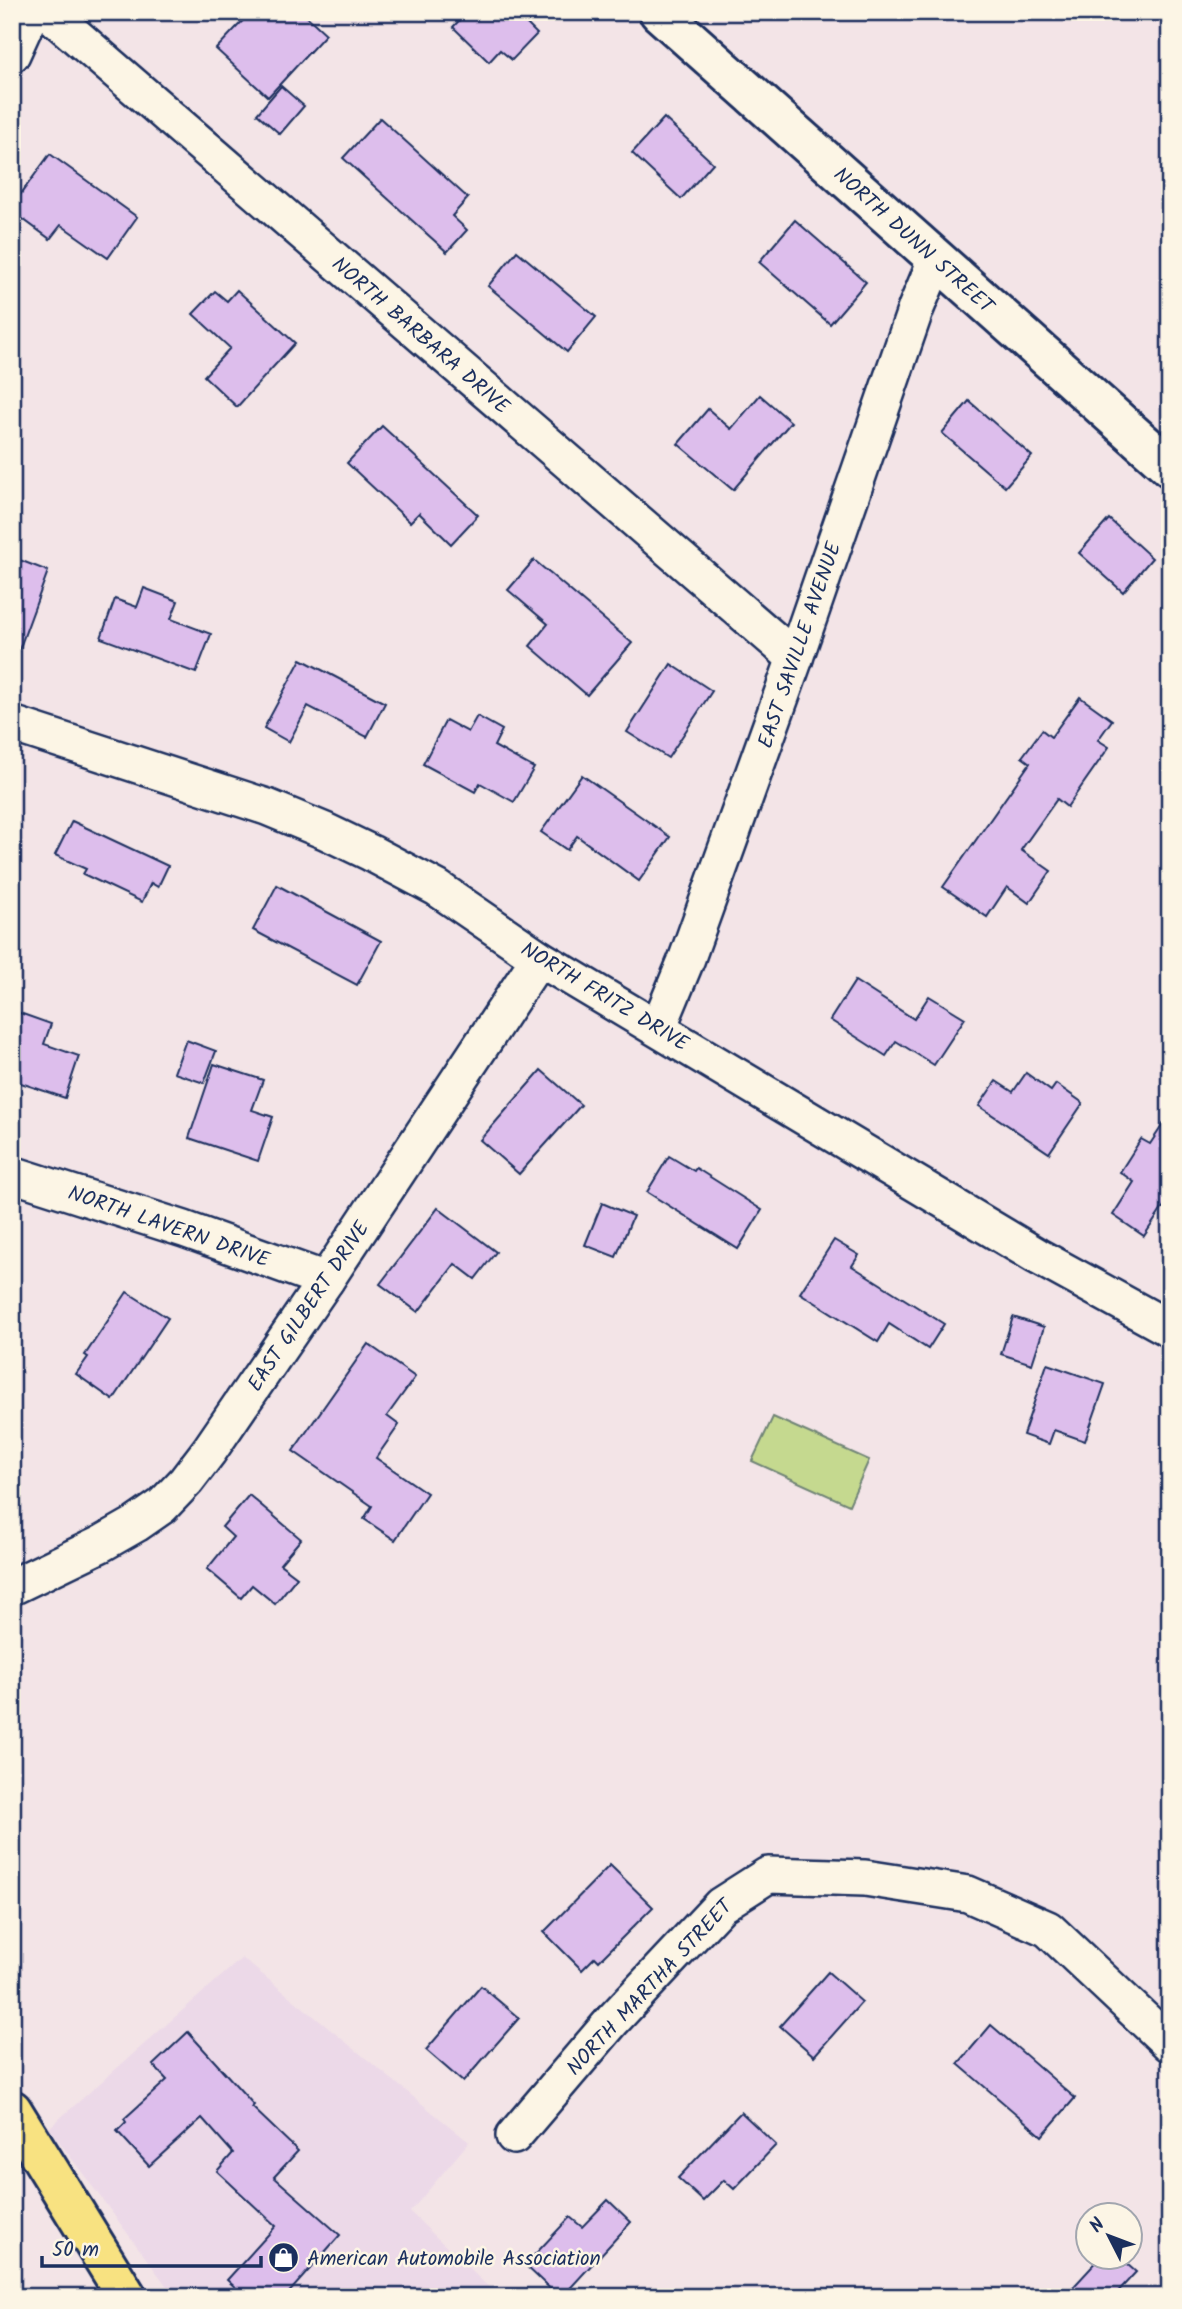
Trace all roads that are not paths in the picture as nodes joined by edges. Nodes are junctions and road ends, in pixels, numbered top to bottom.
1 (31, 12) edge
2 (48, 12) edge
3 (659, 12) edge
4 (12, 54) edge
5 (936, 260) junction
6 (1170, 467) edge
7 (795, 658) junction
8 (12, 724) edge
9 (539, 958) junction
10 (658, 1028) junction
11 (12, 1174) edge
12 (326, 1280) junction
13 (1170, 1329) edge
14 (12, 1587) edge
15 (1170, 2044) edge
16 (12, 2110) edge
17 (514, 2136) dead end
18 (127, 2297) edge

1 - 4 street
2 - 7 street, NORTH BARBARA DRIVE
3 - 5 street, NORTH DUNN STREET
5 - 6 street, NORTH DUNN STREET
5 - 7 street, EAST SAVILLE AVENUE
7 - 10 street, EAST SAVILLE AVENUE
8 - 9 street, NORTH FRITZ DRIVE
9 - 10 street, NORTH FRITZ DRIVE
9 - 12 street, EAST GILBERT DRIVE
10 - 13 street, NORTH FRITZ DRIVE
11 - 12 street, NORTH LAVERN DRIVE
12 - 14 street, EAST GILBERT DRIVE
15 - 17 street, NORTH MARTHA STREET
16 - 18 main road

